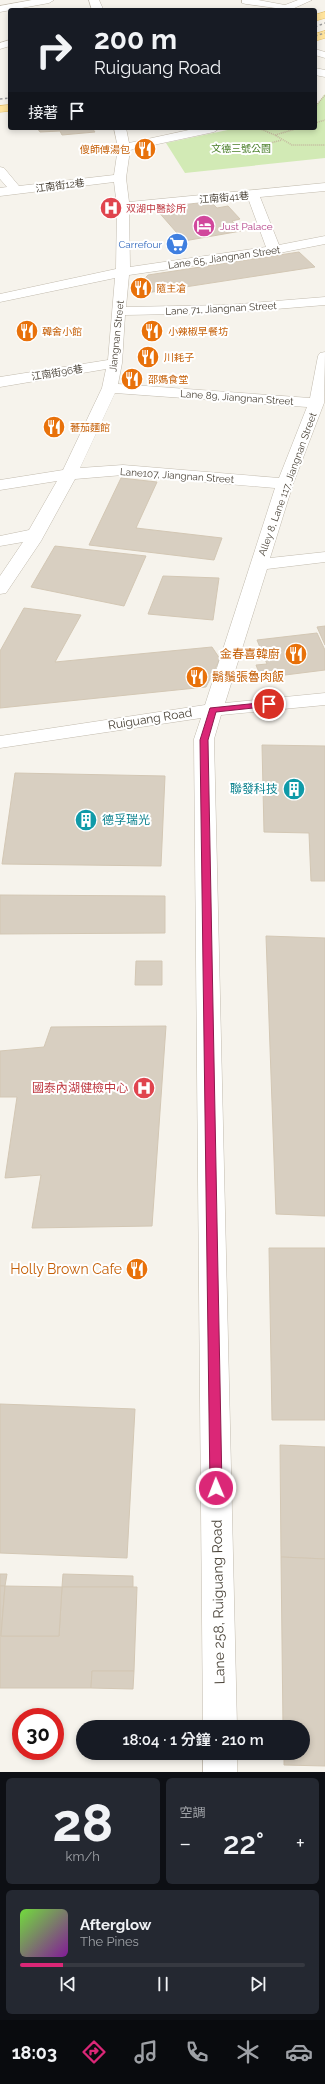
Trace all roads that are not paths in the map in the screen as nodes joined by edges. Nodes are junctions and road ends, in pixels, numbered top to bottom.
1 (49, 0) edge
2 (307, 0) edge
3 (245, 2) edge
4 (0, 9) edge
5 (120, 130) edge
6 (205, 130) edge
7 (124, 148) junction
8 (0, 171) edge
9 (120, 178) junction
10 (325, 187) edge
11 (16, 190) junction
12 (0, 192) edge
13 (253, 194) junction
14 (123, 206) junction
15 (325, 240) edge
16 (274, 250) junction
17 (123, 272) junction
18 (0, 298) edge
19 (325, 301) edge
20 (118, 311) junction
21 (325, 356) edge
22 (115, 363) junction
23 (0, 382) edge
24 (110, 388) junction
25 (320, 394) edge
26 (69, 474) junction
27 (285, 484) junction
28 (0, 485) edge
29 (36, 534) junction
30 (0, 540) edge
31 (325, 557) edge
32 (258, 565) junction
33 (0, 589) edge
34 (325, 699) edge
35 (212, 710) junction
36 (0, 742) edge
37 (220, 1720) edge
38 (220, 1760) edge
39 (220, 1772) edge

1 - 4 street
2 - 3 street
5 - 7 street, Jiangnan Street
6 - 7 street
7 - 9 street, Jiangnan Street
8 - 11 street
9 - 11 street, 江南街12巷
9 - 14 street, Jiangnan Street
10 - 13 street, 江南街41巷
11 - 12 street, 江南街12巷
13 - 14 street, 江南街41巷
13 - 16 street
14 - 17 street, Jiangnan Street
15 - 16 street, Lane 65, Jiangnan Street
16 - 17 street, Lane 65, Jiangnan Street
17 - 18 street, Lane 65, Jiangnan Street
17 - 20 street, Jiangnan Street
19 - 20 street, Lane 71, Jiangnan Street
20 - 22 street, Jiangnan Street
21 - 25 street
22 - 23 street, 江南街96巷
22 - 24 street, Jiangnan Street
24 - 25 street, Lane 89, Jiangnan Street
24 - 26 street, Jiangnan Street
25 - 27 street, Alley 8, Lane 117, Jiangnan Street
26 - 27 street, Lane107, Jiangnan Street
26 - 28 street, Lane107, Jiangnan Street
26 - 29 street, Jiangnan Street
27 - 32 street, Alley 8, Lane 117, Jiangnan Street
29 - 30 street
29 - 33 street, Jiangnan Street
31 - 32 street
32 - 35 street, Alley 8, Lane 117, Jiangnan Street
34 - 35 street, Ruiguang Road
35 - 36 street, Ruiguang Road
35 - 37 street, Lane 258, Ruiguang Road
38 - 39 street

